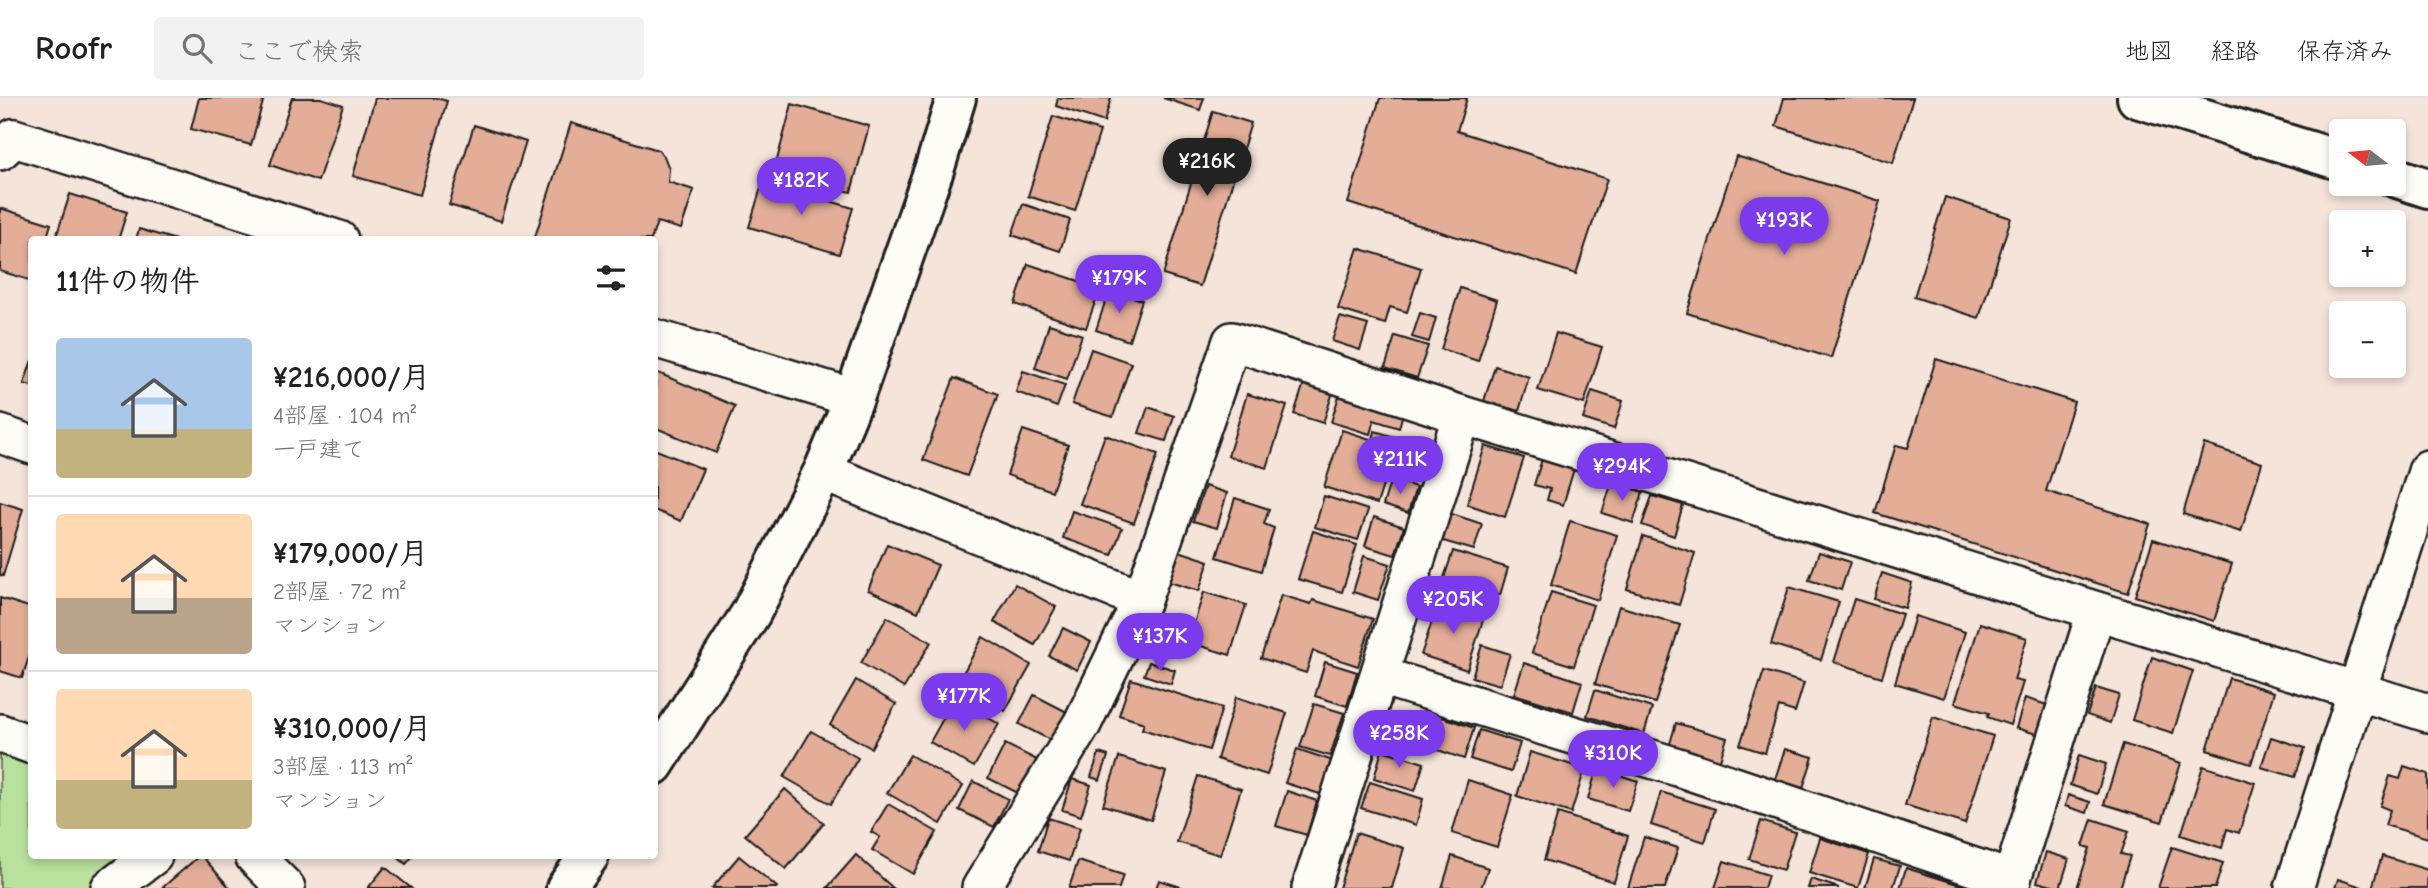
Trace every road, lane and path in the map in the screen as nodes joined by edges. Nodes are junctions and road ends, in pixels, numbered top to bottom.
1 (956, 98) edge
2 (2137, 98) edge
3 (0, 151) edge
4 (2329, 157) edge
5 (2406, 181) edge
6 (2428, 188) edge
7 (326, 236) edge
8 (658, 339) edge
9 (855, 398) junction
10 (1462, 415) junction
11 (0, 434) edge
12 (28, 444) edge
13 (2428, 468) edge
14 (823, 472) junction
15 (1142, 600) junction
16 (2096, 612) junction
17 (1380, 676) junction
18 (2357, 691) junction
19 (2428, 713) edge
20 (0, 733) edge
21 (28, 744) edge
22 (658, 759) edge
23 (149, 859) edge
24 (257, 859) edge
25 (587, 859) edge
26 (2010, 884) edge
27 (110, 888) edge
28 (286, 888) edge
29 (566, 888) edge
30 (981, 888) edge
31 (1311, 888) edge
32 (2294, 888) edge

1 - 9 street
2 - 4 street
3 - 7 street
5 - 6 street
8 - 9 street
9 - 14 street
10 - 15 street
10 - 16 street
10 - 17 street
11 - 12 street
13 - 18 street
14 - 15 street
14 - 22 street
15 - 30 street
16 - 18 street
16 - 26 street
17 - 26 street
17 - 31 street
18 - 19 street
18 - 32 street
20 - 21 street
23 - 27 street
24 - 28 street
25 - 29 street

